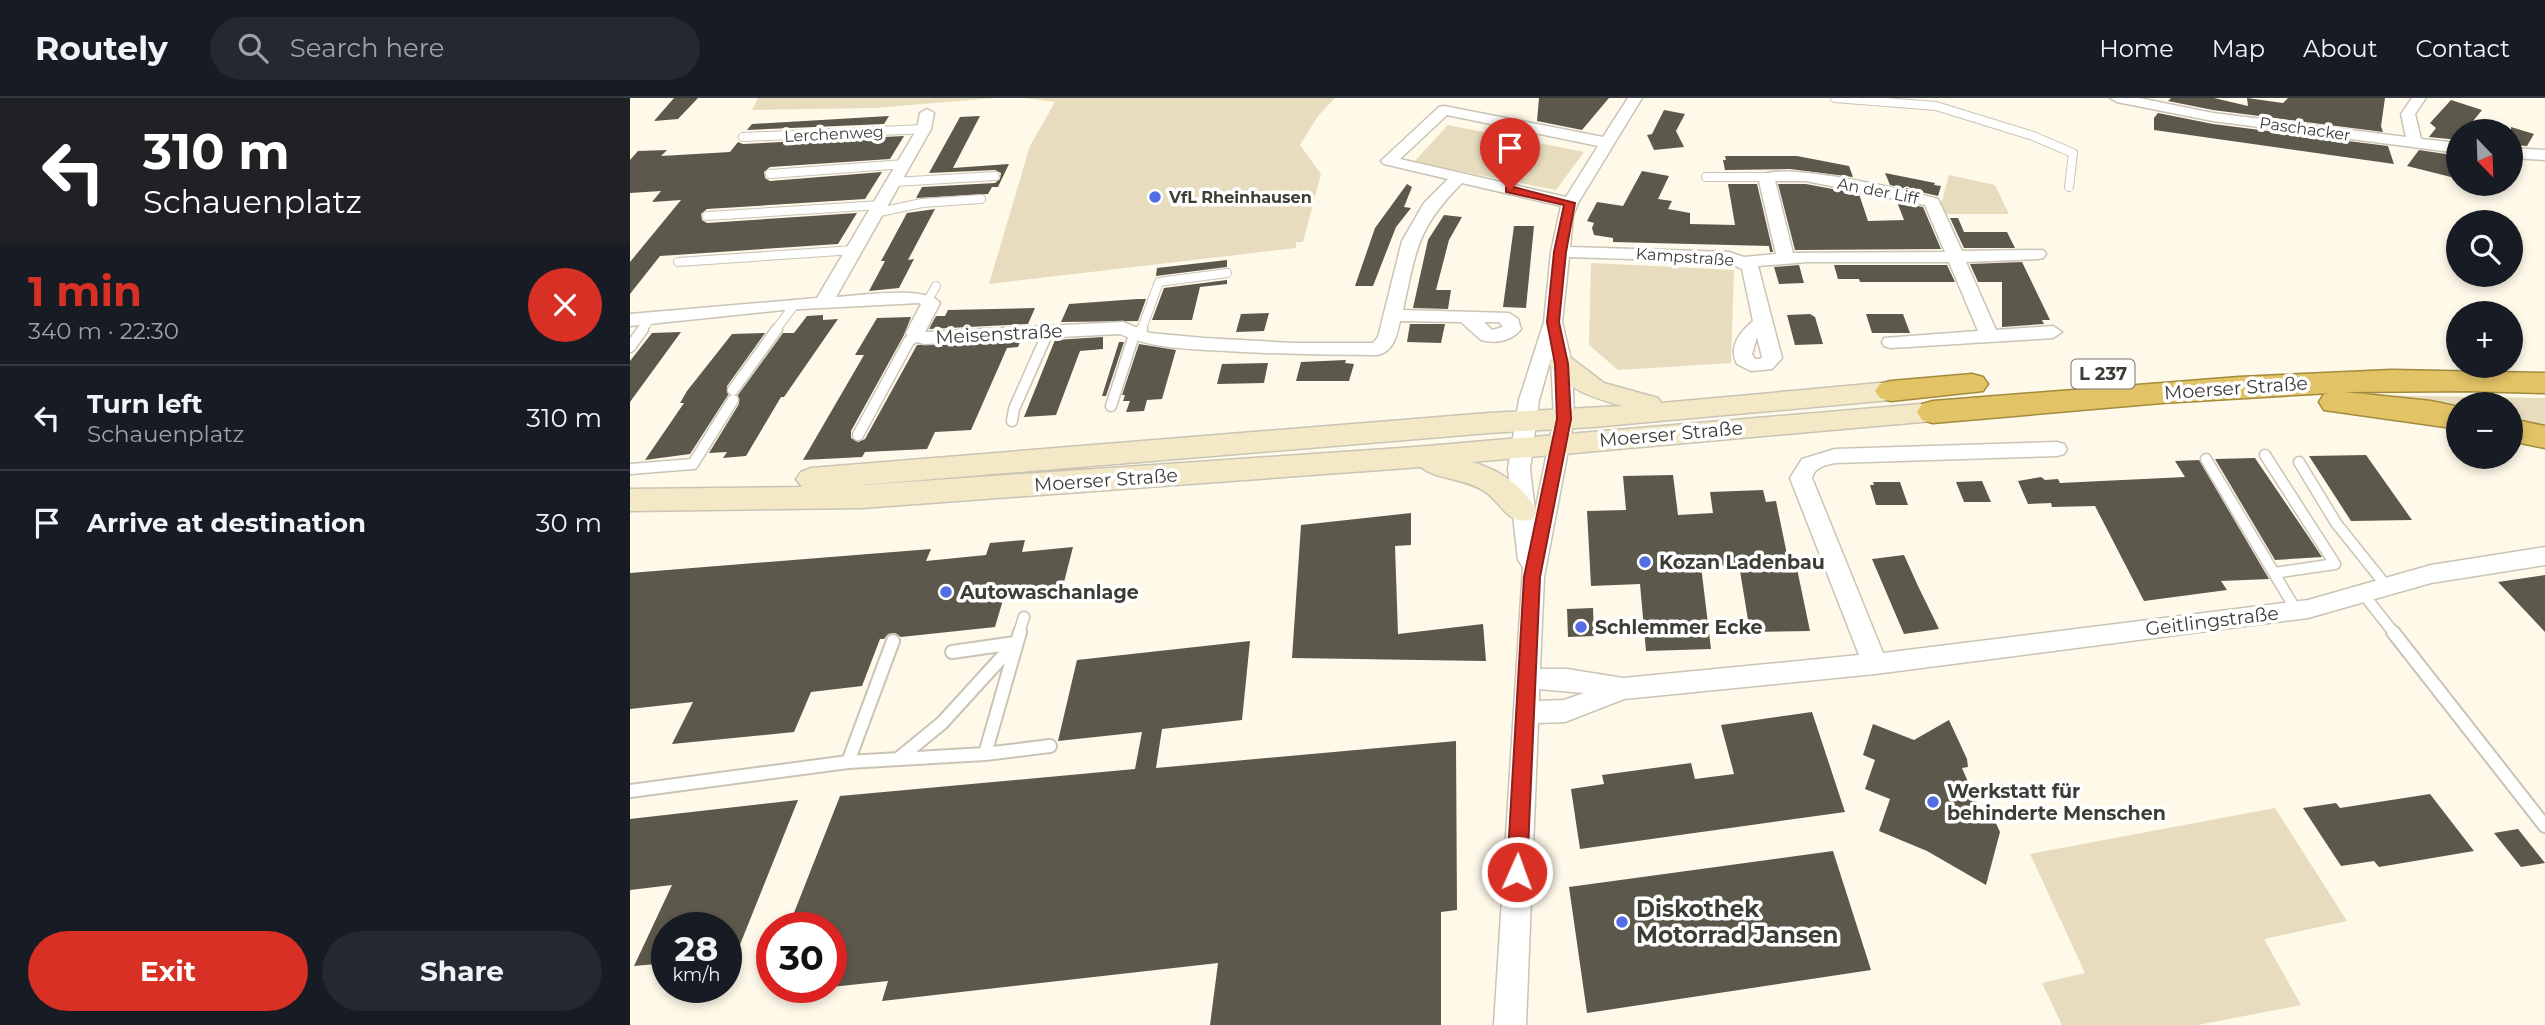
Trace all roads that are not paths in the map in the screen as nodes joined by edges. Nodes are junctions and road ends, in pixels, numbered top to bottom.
1 (1635, 98) edge
2 (1835, 98) edge
3 (2117, 98) edge
4 (2419, 98) edge
5 (2153, 102) edge
6 (926, 121) joint
7 (743, 137) dead end
8 (1608, 143) junction
9 (2415, 144) junction
10 (2446, 147) edge
11 (2524, 154) edge
12 (2545, 155) edge
13 (905, 164) junction
14 (770, 174) dead end
15 (995, 176) dead end
16 (1706, 177) dead end
17 (1766, 177) junction
18 (1458, 178) junction
19 (894, 182) junction
20 (2069, 187) dead end
21 (981, 199) dead end
22 (1570, 203) junction
23 (878, 209) junction
24 (707, 216) dead end
25 (855, 250) junction
26 (1560, 252) junction
27 (2037, 254) dead end
28 (1954, 255) junction
29 (1786, 258) junction
30 (678, 262) dead end
31 (1745, 262) junction
32 (1227, 273) dead end
33 (823, 303) junction
34 (794, 304) junction
35 (1393, 316) junction
36 (1466, 316) dead end
37 (651, 318) junction
38 (630, 320) edge
39 (1553, 322) junction
40 (1762, 322) dead end
41 (1048, 332) junction
42 (2053, 332) dead end
43 (1137, 334) junction
44 (916, 336) junction
45 (1990, 337) junction
46 (1891, 342) dead end
47 (630, 347) edge
48 (2446, 361) edge
49 (1562, 364) junction
50 (2537, 366) edge
51 (1891, 391) joint
52 (2157, 393) junction
53 (1111, 406) dead end
54 (1669, 410) junction
55 (1933, 412) joint
56 (2446, 415) edge
57 (1012, 421) dead end
58 (1562, 431) junction
59 (2523, 432) edge
60 (1525, 434) junction
61 (858, 435) dead end
62 (2545, 437) edge
63 (2057, 449) dead end
64 (2265, 456) dead end
65 (1415, 457) junction
66 (2206, 459) dead end
67 (2299, 461) dead end
68 (630, 469) edge
69 (630, 494) edge
70 (630, 500) edge
71 (1522, 511) junction
72 (2545, 556) edge
73 (2274, 573) junction
74 (1532, 577) junction
75 (2388, 588) junction
76 (2364, 595) junction
77 (2296, 610) junction
78 (1024, 617) dead end
79 (892, 641) dead end
80 (1014, 643) junction
81 (952, 652) dead end
82 (1875, 664) junction
83 (1527, 679) junction
84 (1623, 689) junction
85 (1525, 713) junction
86 (1050, 746) dead end
87 (985, 754) junction
88 (898, 759) junction
89 (848, 762) junction
90 (630, 791) edge
91 (2545, 826) edge
92 (1510, 1025) edge

1 - 8 street
2 - 20 lane
3 - 5 street, Paschacker
4 - 9 street
5 - 9 street, Paschacker
6 - 7 lane, Lerchenweg
6 - 13 street, Lerchenweg
8 - 18 street
8 - 22 street
9 - 10 street, Paschacker
11 - 12 street
13 - 14 lane
13 - 19 street, Lerchenweg
15 - 19 lane
16 - 17 lane, An der Liff
17 - 28 street, An der Liff
17 - 29 street
18 - 22 street
18 - 35 street
19 - 23 street, Lerchenweg
21 - 23 lane
22 - 26 street
23 - 24 lane
23 - 25 street, Lerchenweg
25 - 30 lane
25 - 33 street, Lerchenweg
26 - 31 street, Kampstraße
26 - 39 street
27 - 28 street
28 - 29 street
28 - 45 street, An der Liff
29 - 31 street
31 - 40 street, Kampstraße
32 - 43 lane
33 - 34 street, Meisenstraße
33 - 44 street, Meisenstraße
34 - 37 street, Meisenstraße
34 - 68 lane
35 - 36 street
35 - 43 street, Meisenstraße
37 - 38 street, Meisenstraße
37 - 47 lane
39 - 49 street
39 - 60 street
41 - 43 street, Meisenstraße
41 - 44 street, Meisenstraße
41 - 57 lane
42 - 45 street
43 - 53 lane
44 - 61 lane
45 - 46 street
48 - 51 highway, Moerser Straße / L 237
49 - 54 main road
49 - 58 street
50 - 52 highway, Moerser Straße / L 237
51 - 54 main road, Moerser Straße / L 237
52 - 55 highway, Moerser Straße / L 237
52 - 56 highway, L 237
54 - 58 main road, Moerser Straße / L 237
55 - 58 main road, Moerser Straße / L 237
58 - 60 main road, Moerser Straße / L 237
58 - 74 street
59 - 62 highway
60 - 65 main road, Moerser Straße / L 237
60 - 69 main road, Moerser Straße / L 237
60 - 71 street
63 - 82 street
64 - 73 lane
65 - 70 main road, Moerser Straße / L 237
65 - 71 main road
66 - 73 lane
67 - 75 lane
71 - 74 street
72 - 75 street, Geitlingstraße
73 - 77 lane
74 - 83 street
75 - 76 street, Geitlingstraße
76 - 77 street, Geitlingstraße
76 - 91 lane
77 - 82 street, Geitlingstraße
78 - 80 lane
79 - 89 lane
80 - 81 lane
80 - 87 lane
80 - 88 lane
82 - 84 street, Geitlingstraße
83 - 84 street, Geitlingstraße
83 - 85 street
84 - 85 street, Geitlingstraße
85 - 92 street
86 - 87 lane
87 - 88 lane
88 - 89 lane
89 - 90 lane

